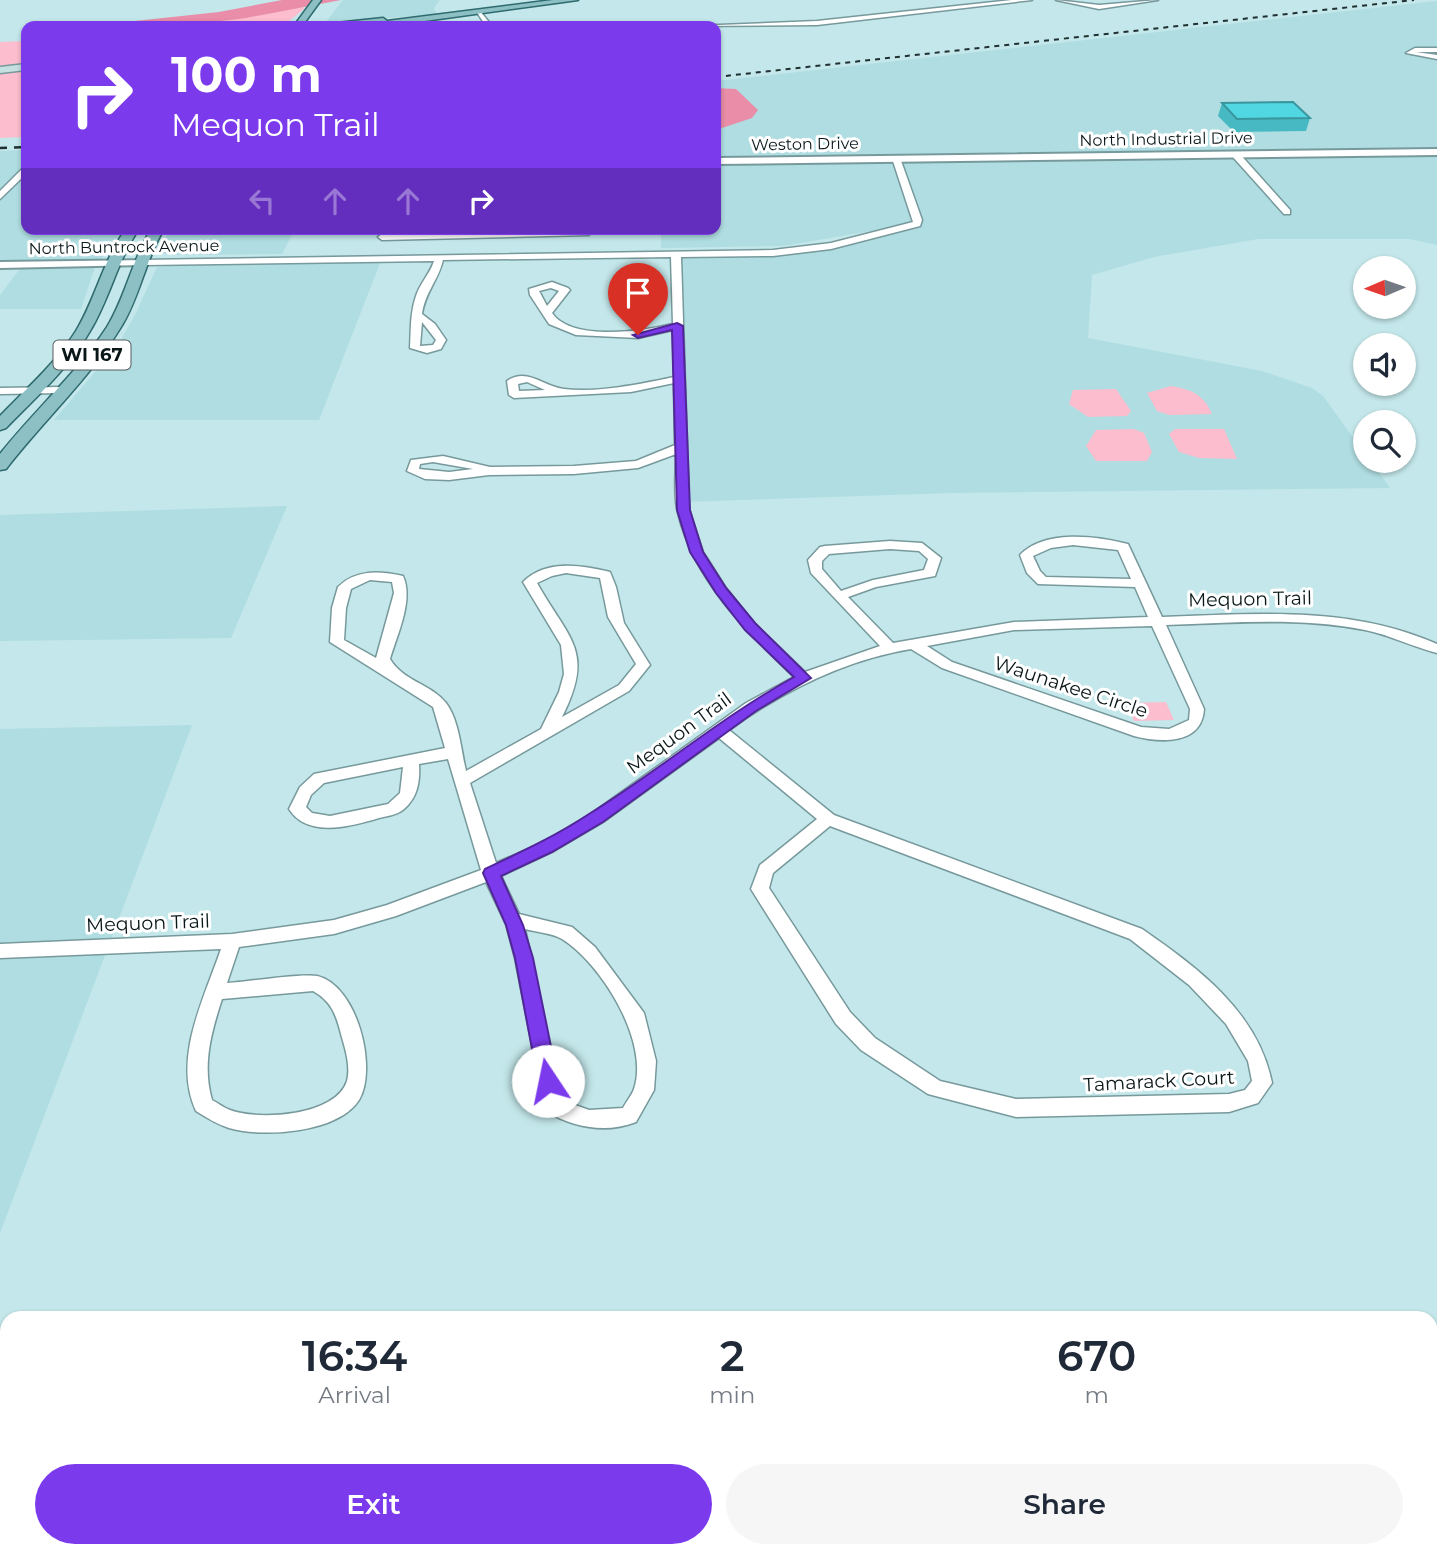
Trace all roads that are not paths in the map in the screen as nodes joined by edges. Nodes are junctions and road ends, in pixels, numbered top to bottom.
1 (574, 0) edge
2 (942, 0) edge
3 (1028, 0) edge
4 (1059, 0) edge
5 (1155, 0) edge
6 (311, 8) edge
7 (948, 9) junction
8 (478, 12) junction
9 (435, 17) junction
10 (293, 21) edge
11 (389, 21) edge
12 (406, 21) edge
13 (485, 21) edge
14 (721, 25) edge
15 (1437, 50) edge
16 (1437, 57) edge
17 (21, 67) edge
18 (0, 69) edge
19 (1437, 152) edge
20 (1235, 154) junction
21 (896, 158) junction
22 (721, 160) edge
23 (21, 175) edge
24 (0, 196) edge
25 (1287, 212) dead end
26 (128, 235) edge
27 (154, 235) edge
28 (382, 235) edge
29 (586, 235) edge
30 (676, 254) junction
31 (585, 256) junction
32 (439, 257) junction
33 (374, 258) junction
34 (144, 262) junction
35 (110, 263) junction
36 (0, 265) edge
37 (548, 312) dead end
38 (418, 316) dead end
39 (677, 326) junction
40 (680, 379) junction
41 (32, 390) junction
42 (61, 390) junction
43 (0, 391) edge
44 (557, 391) dead end
45 (0, 425) edge
46 (682, 447) junction
47 (0, 465) edge
48 (489, 471) junction
49 (1138, 583) junction
50 (839, 596) junction
51 (1158, 621) junction
52 (914, 644) junction
53 (1436, 647) edge
54 (890, 648) junction
55 (391, 673) junction
56 (803, 678) junction
57 (720, 731) junction
58 (547, 732) junction
59 (454, 752) junction
60 (411, 761) junction
61 (461, 781) junction
62 (828, 819) junction
63 (491, 873) junction
64 (512, 919) junction
65 (232, 941) junction
66 (0, 951) edge
67 (216, 992) junction

1 - 8 main road
2 - 7 street
3 - 7 street
4 - 5 street
6 - 10 main road
7 - 14 street
8 - 9 main road
8 - 13 street
9 - 11 main road
9 - 12 main road
15 - 16 street
17 - 18 main road
19 - 20 street, North Industrial Drive
20 - 21 street, North Industrial Drive
20 - 25 street
21 - 22 street, Weston Drive
21 - 30 street, North Buntrock Avenue
23 - 24 street
26 - 35 main road, WI 167
27 - 34 main road, WI 167
28 - 33 street
29 - 31 street
30 - 31 street, North Buntrock Avenue
30 - 39 street
31 - 32 street, North Buntrock Avenue
32 - 33 street, North Buntrock Avenue
32 - 38 street
33 - 34 street, North Buntrock Avenue
34 - 35 street, North Buntrock Avenue
34 - 42 main road, WI 167
35 - 36 street, North Buntrock Avenue
35 - 41 main road, WI 167
37 - 39 street
39 - 40 street
40 - 44 street
40 - 46 street
41 - 42 street
41 - 43 street
41 - 45 main road, WI 167
42 - 47 main road, WI 167
46 - 48 street
46 - 56 street
48 - 48 street
49 - 49 street
49 - 51 street
50 - 50 street
50 - 54 street
51 - 52 street, Mequon Trail
51 - 52 street, Waunakee Circle
51 - 53 street, Mequon Trail
52 - 54 street, Mequon Trail
54 - 56 street, Mequon Trail
55 - 55 street
55 - 59 street
56 - 57 street, Mequon Trail
57 - 62 street, Tamarack Court
57 - 63 street, Mequon Trail
58 - 58 street
58 - 61 street
59 - 60 street
59 - 61 street
60 - 60 street
61 - 63 street
62 - 62 street, Tamarack Court
63 - 64 street
63 - 65 street, Mequon Trail
64 - 64 street
65 - 66 street, Mequon Trail
65 - 67 street
67 - 67 street

